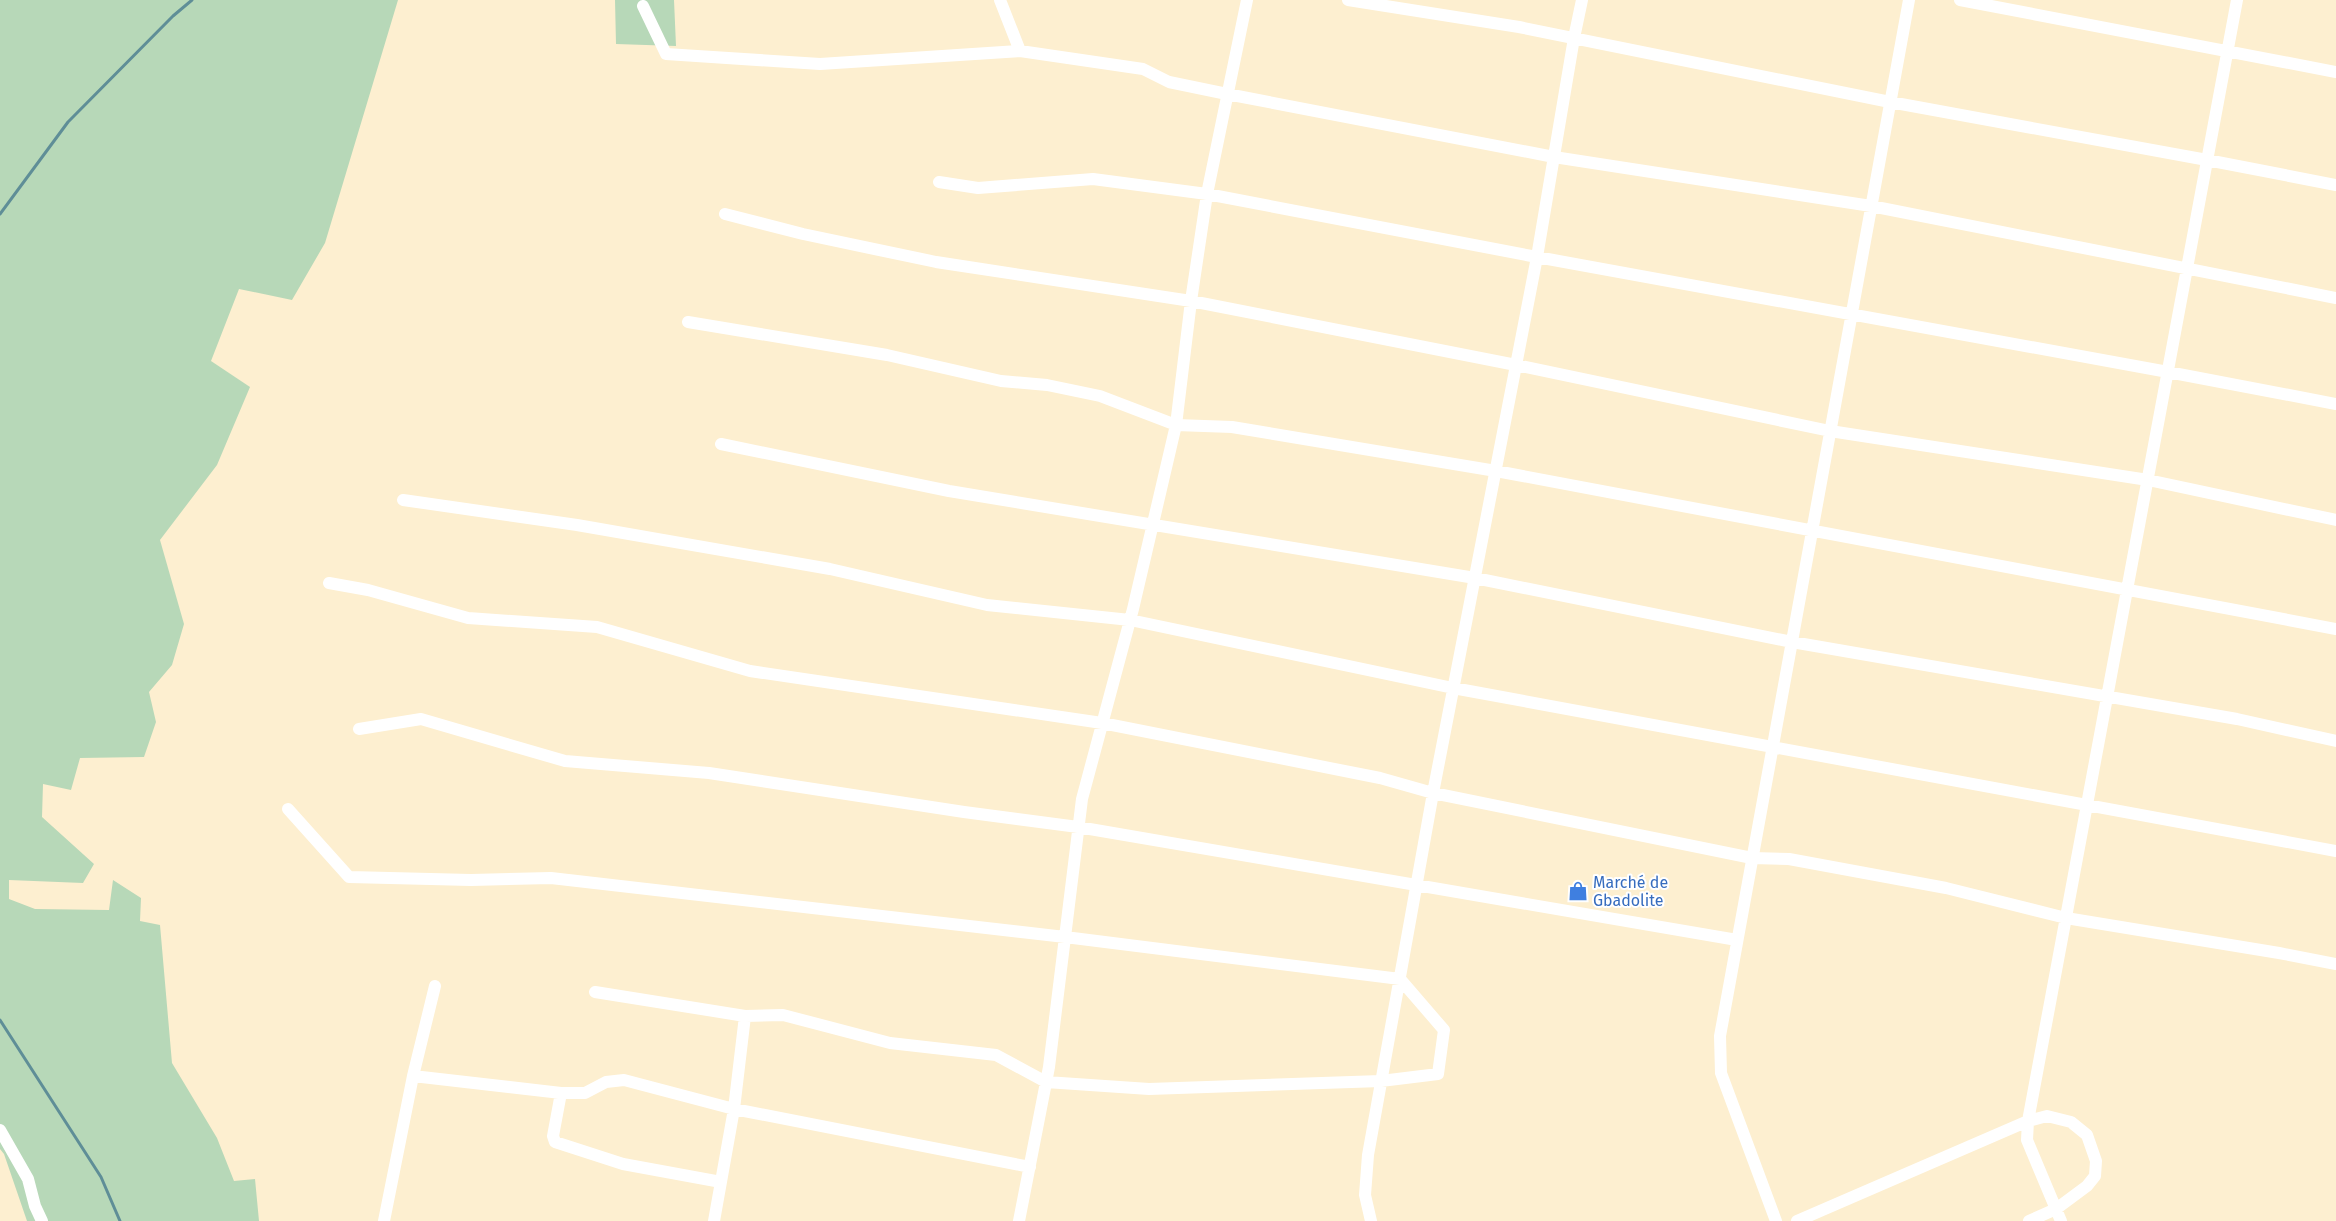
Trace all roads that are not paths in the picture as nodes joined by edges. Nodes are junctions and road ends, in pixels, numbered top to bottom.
1 (1000, 0) edge
2 (1247, 0) edge
3 (1348, 0) edge
4 (1582, 0) edge
5 (1909, 0) edge
6 (1960, 0) edge
7 (2237, 0) edge
8 (643, 6) dead end
9 (1574, 38) junction
10 (1020, 51) junction
11 (2228, 52) junction
12 (2336, 72) edge
13 (1227, 94) junction
14 (1890, 102) junction
15 (1554, 157) junction
16 (2207, 160) junction
17 (939, 182) dead end
18 (2336, 185) edge
19 (1207, 194) junction
20 (1871, 206) junction
21 (725, 214) dead end
22 (1538, 257) junction
23 (2187, 270) junction
24 (2336, 298) edge
25 (1191, 301) junction
26 (1851, 314) junction
27 (688, 322) dead end
28 (1516, 365) junction
29 (2168, 372) junction
30 (2336, 404) edge
31 (1176, 425) junction
32 (1830, 431) junction
33 (721, 444) dead end
34 (1496, 470) junction
35 (2148, 480) junction
36 (403, 500) dead end
37 (2336, 520) edge
38 (1153, 524) junction
39 (1812, 530) junction
40 (1475, 578) junction
41 (329, 583) dead end
42 (2127, 590) junction
43 (1130, 620) junction
44 (2336, 629) edge
45 (1792, 642) junction
46 (1453, 688) junction
47 (2107, 696) junction
48 (1102, 723) junction
49 (359, 729) dead end
50 (2336, 741) edge
51 (1773, 746) junction
52 (1433, 793) junction
53 (2087, 805) junction
54 (288, 809) dead end
55 (1078, 826) junction
56 (2336, 851) edge
57 (1752, 858) junction
58 (1416, 885) junction
59 (2066, 918) junction
60 (1065, 936) junction
61 (1737, 940) junction
62 (2336, 964) edge
63 (1400, 979) junction
64 (435, 986) dead end
65 (595, 992) dead end
66 (745, 1016) junction
67 (413, 1076) junction
68 (1381, 1081) junction
69 (1046, 1082) junction
70 (561, 1093) junction
71 (734, 1109) junction
72 (2028, 1121) junction
73 (0, 1130) edge
74 (1030, 1167) junction
75 (721, 1182) junction
76 (2058, 1215) edge
77 (42, 1221) edge
78 (384, 1221) edge
79 (714, 1221) edge
80 (1019, 1221) edge
81 (1371, 1221) edge
82 (1776, 1221) edge
83 (1797, 1221) edge
84 (2029, 1221) edge

1 - 10 street
2 - 13 street
3 - 9 street
4 - 9 street
5 - 14 street
6 - 11 street
7 - 11 street
8 - 10 street
9 - 14 street
9 - 15 street
10 - 13 street
11 - 12 street
11 - 16 street
13 - 15 street
13 - 19 street
14 - 16 street
14 - 20 street
15 - 20 street
15 - 22 street
16 - 18 street
16 - 23 street
17 - 19 street
19 - 22 street
19 - 25 street
20 - 23 street
20 - 26 street
21 - 25 street
22 - 26 street
22 - 28 street
23 - 24 street
23 - 29 street
25 - 28 street
25 - 31 street
26 - 29 street
26 - 32 street
27 - 31 street
28 - 32 street
28 - 34 street
29 - 30 street
29 - 35 street
31 - 34 street
31 - 38 street
32 - 35 street
32 - 39 street
33 - 38 street
34 - 39 street
34 - 40 street
35 - 37 street
35 - 42 street
36 - 43 street
38 - 40 street
38 - 43 street
39 - 42 street
39 - 45 street
40 - 45 street
40 - 46 street
41 - 48 street
42 - 44 street
42 - 47 street
43 - 46 street
43 - 48 street
45 - 47 street
45 - 51 street
46 - 51 street
46 - 52 street
47 - 50 street
47 - 53 street
48 - 52 street
48 - 55 street
49 - 55 street
51 - 53 street
51 - 57 street
52 - 57 street
52 - 58 street
53 - 56 street
53 - 59 street
54 - 60 street
55 - 58 street
55 - 60 street
57 - 59 street
57 - 61 street
58 - 61 street
58 - 63 street
59 - 62 street
59 - 72 street
60 - 63 street
60 - 69 street
61 - 82 street
63 - 68 street
63 - 68 street
64 - 67 street
65 - 66 street
66 - 69 street
66 - 71 street
67 - 70 street
67 - 78 street
68 - 69 street
68 - 81 street
69 - 74 street
70 - 71 street
70 - 75 street
71 - 74 street
71 - 75 street
72 - 76 street
72 - 76 street
72 - 83 street
73 - 77 street
74 - 80 street
75 - 79 street
76 - 84 street

